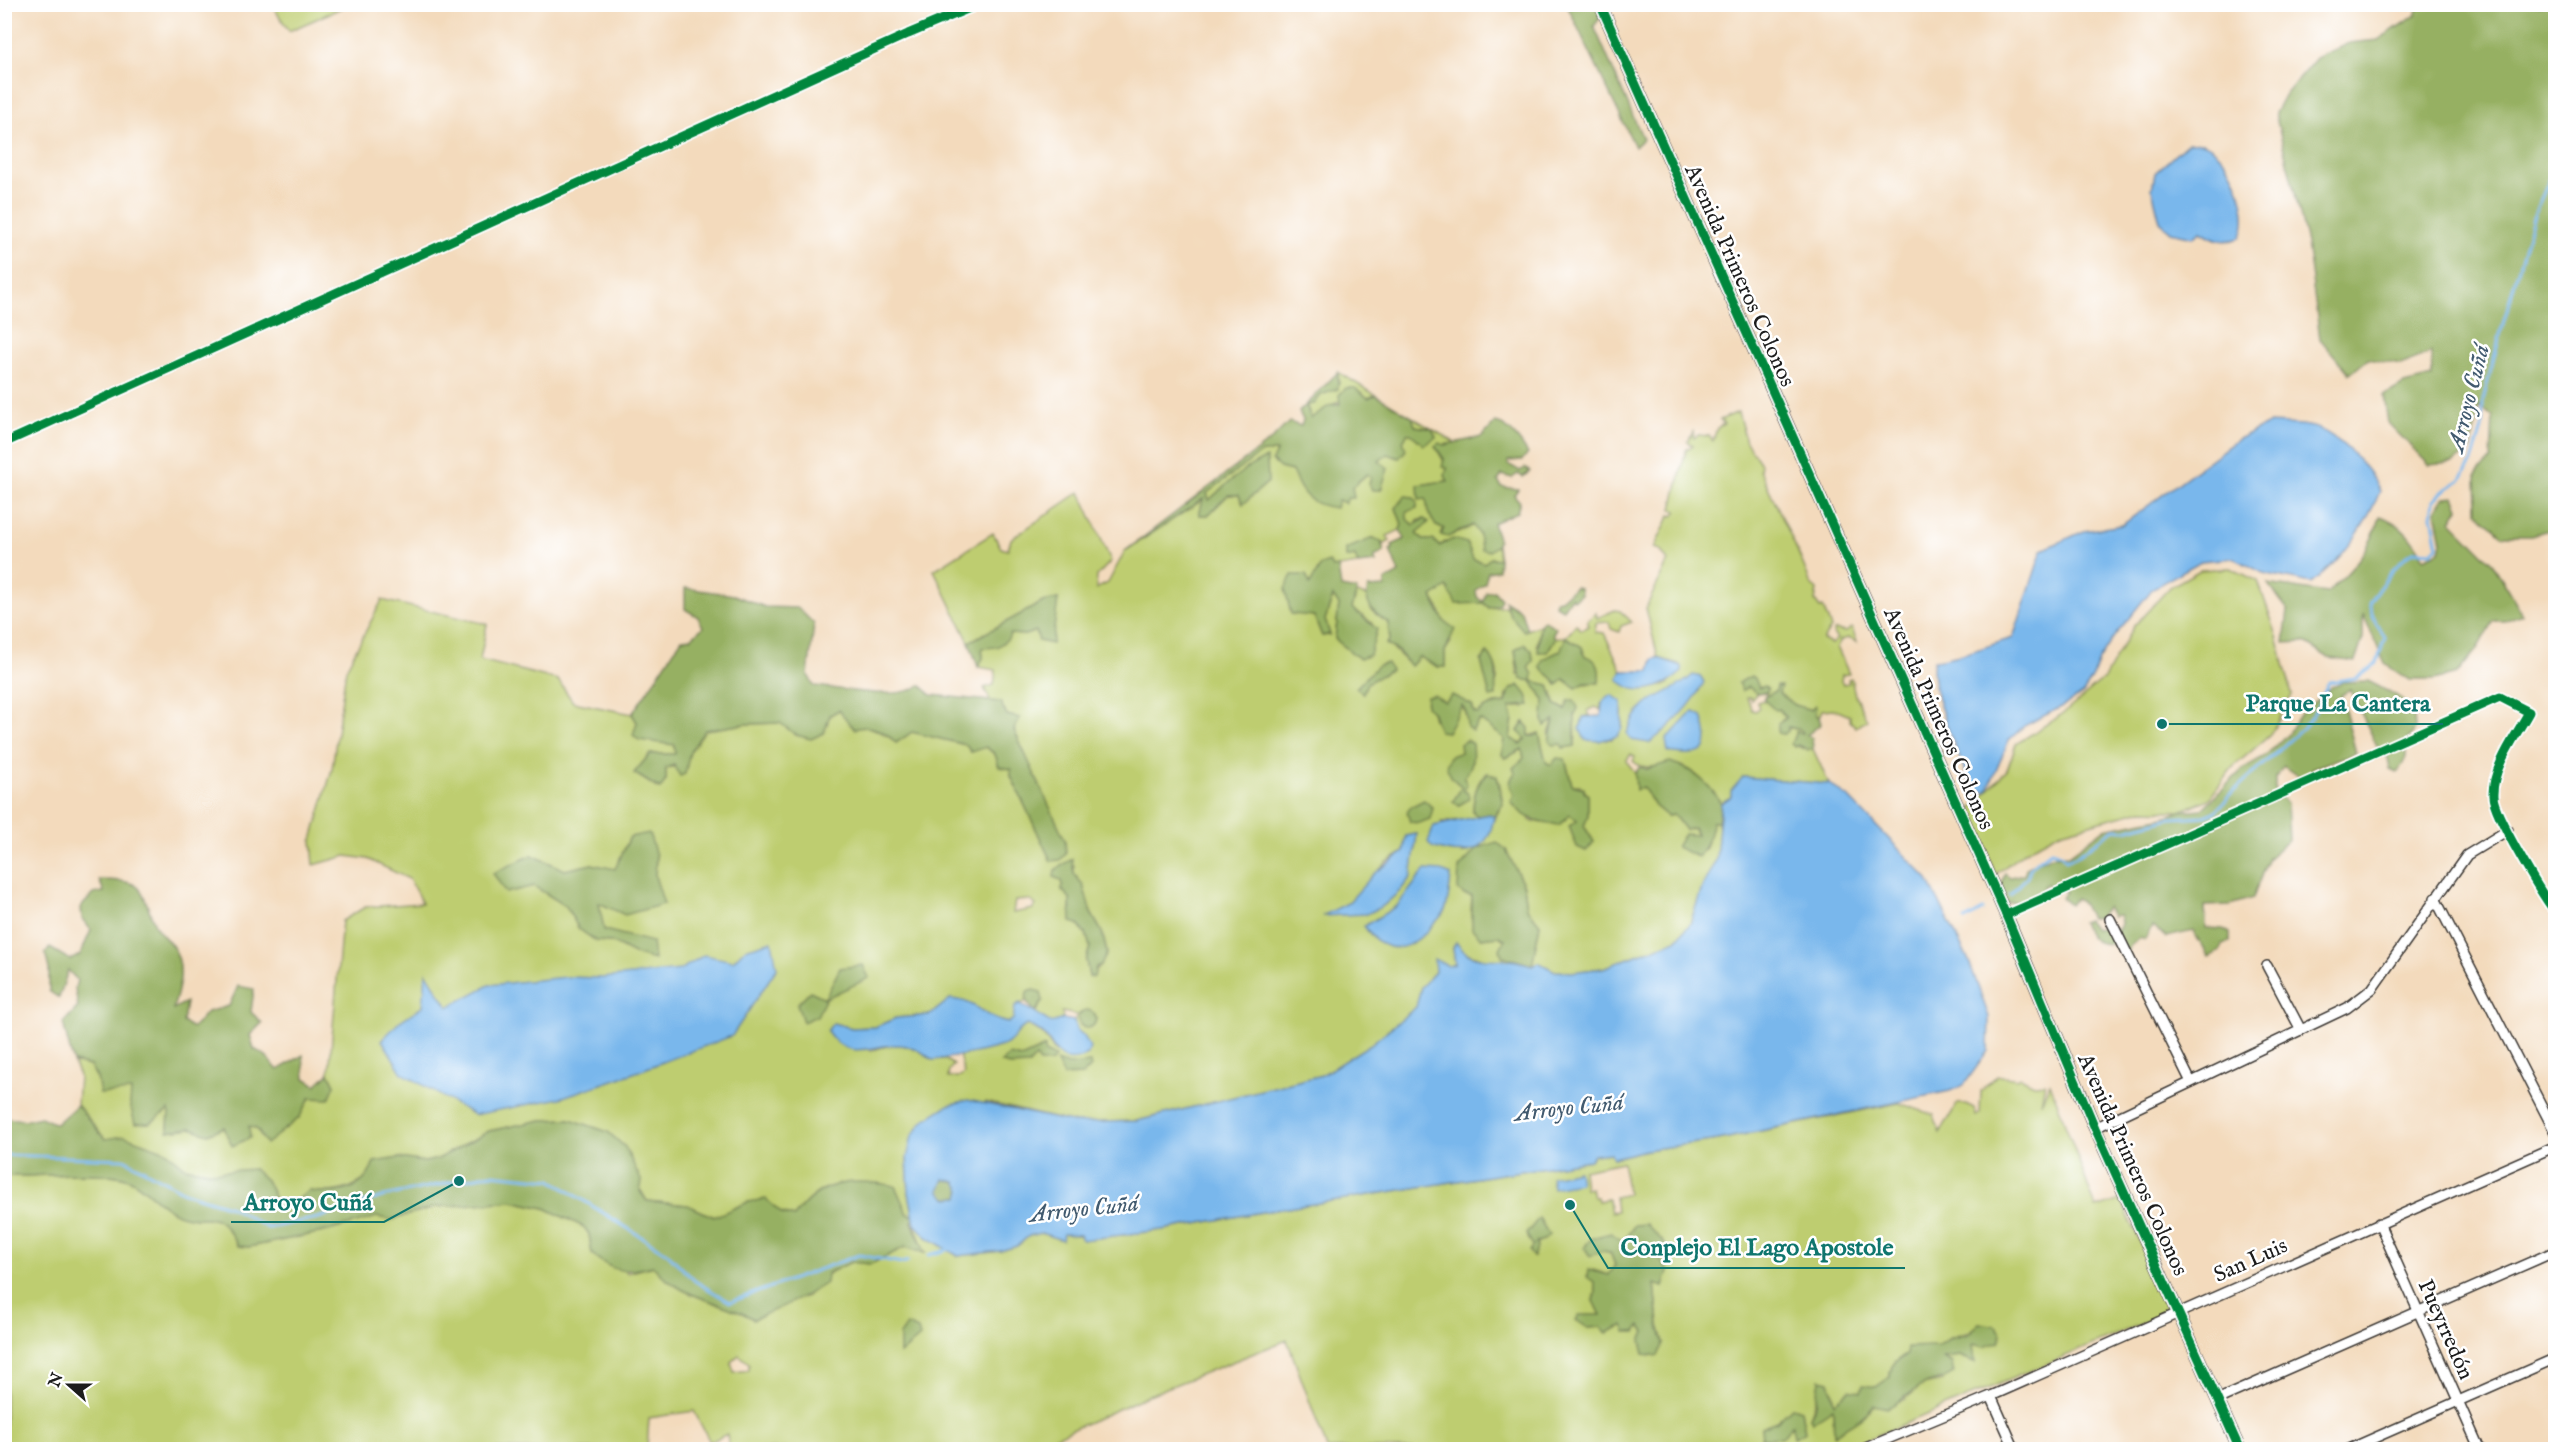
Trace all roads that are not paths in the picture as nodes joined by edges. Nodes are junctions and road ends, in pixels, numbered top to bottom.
1 (979, 4) edge
2 (1600, 4) edge
3 (4, 443) edge
4 (2508, 830) junction
5 (2435, 898) junction
6 (2556, 913) edge
7 (2006, 915) junction
8 (2110, 920) dead end
9 (2267, 966) dead end
10 (2301, 1030) junction
11 (2191, 1082) junction
12 (2095, 1128) junction
13 (2556, 1134) edge
14 (2556, 1146) edge
15 (2379, 1223) junction
16 (2556, 1251) edge
17 (2180, 1312) junction
18 (2418, 1312) junction
19 (2556, 1358) edge
20 (1991, 1396) junction
21 (2219, 1399) junction
22 (2457, 1401) junction
23 (2369, 1440) junction
24 (1861, 1449) edge
25 (2015, 1449) edge
26 (2240, 1449) edge
27 (2347, 1449) edge
28 (2373, 1449) edge
29 (2480, 1449) edge

1 - 3 street
2 - 7 street, Avenida Primeros Colonos
4 - 5 street
4 - 6 street
4 - 7 street
5 - 10 street
5 - 13 street
7 - 12 street, Avenida Primeros Colonos
8 - 11 street
9 - 10 street
10 - 11 street
11 - 12 street
12 - 17 street, Avenida Primeros Colonos
14 - 15 street, San Luis
15 - 17 street, San Luis
15 - 18 street, Pueyrredón
16 - 18 street
17 - 20 street, San Luis
17 - 21 street, Avenida Primeros Colonos
18 - 21 street
18 - 22 street, Pueyrredón
19 - 22 street
20 - 24 street, San Luis
20 - 25 street
21 - 26 street, Avenida Primeros Colonos
22 - 23 street
22 - 29 street, Pueyrredón
23 - 27 street
23 - 28 street

